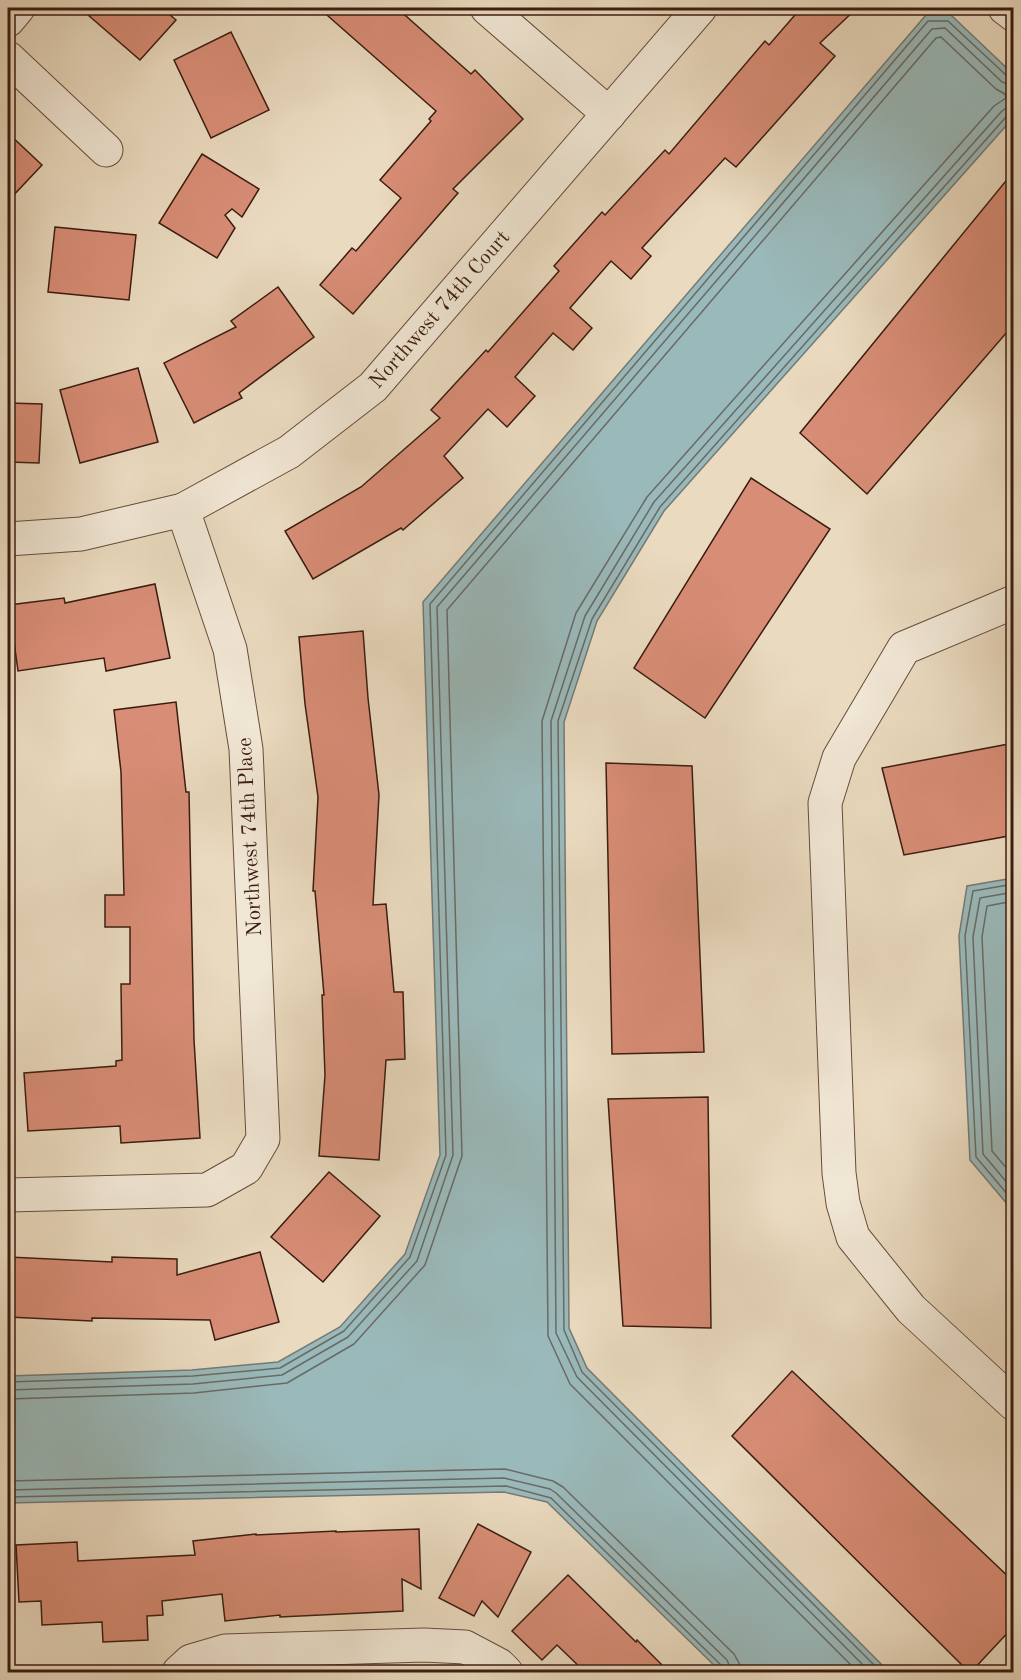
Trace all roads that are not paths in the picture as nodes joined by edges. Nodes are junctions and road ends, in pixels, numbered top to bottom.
1 (18, 8) edge
2 (487, 8) edge
3 (700, 8) edge
4 (1005, 8) edge
5 (1014, 15) edge
6 (8, 20) edge
7 (8, 58) edge
8 (609, 114) junction
9 (106, 150) dead end
10 (183, 510) junction
11 (8, 539) edge
12 (1014, 602) edge
13 (8, 1195) edge
14 (1014, 1404) edge
15 (179, 1672) edge
16 (506, 1672) edge

1 - 6 street
2 - 8 street
3 - 8 street, Northwest 74th Court
4 - 5 street
7 - 9 street
8 - 10 street, Northwest 74th Court
10 - 11 street, Northwest 74th Court
10 - 13 street, Northwest 74th Place
12 - 14 street
15 - 16 street

